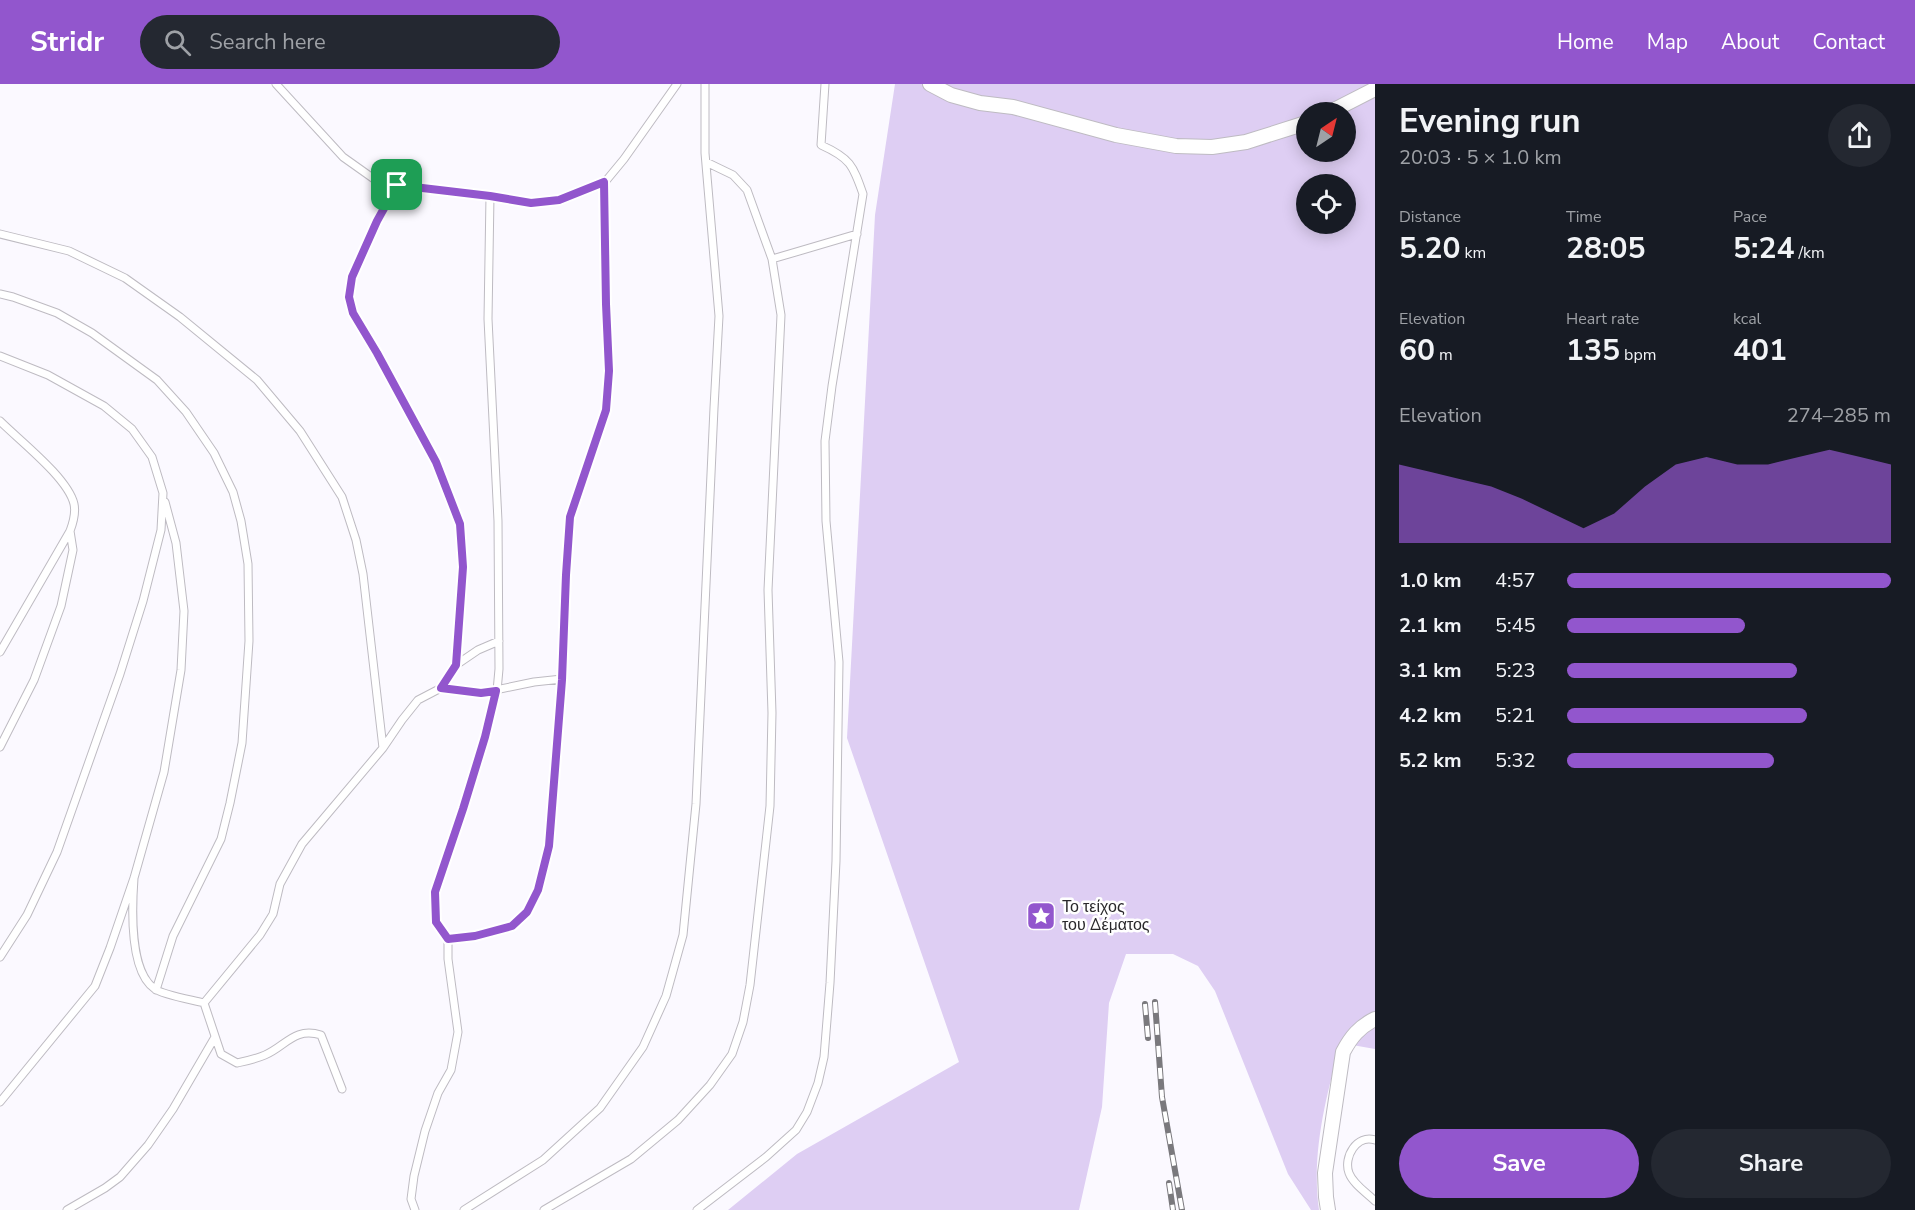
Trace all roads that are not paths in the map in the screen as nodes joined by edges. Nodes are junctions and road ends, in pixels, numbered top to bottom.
1 (276, 84) edge
2 (677, 84) edge
3 (705, 84) edge
4 (825, 84) edge
5 (930, 84) edge
6 (1375, 89) edge
7 (1350, 102) edge
8 (1296, 126) edge
9 (706, 162) junction
10 (604, 182) junction
11 (397, 185) junction
12 (490, 196) junction
13 (0, 234) edge
14 (857, 234) junction
15 (772, 259) junction
16 (0, 294) edge
17 (0, 356) edge
18 (0, 422) edge
19 (163, 493) junction
20 (70, 531) junction
21 (499, 641) junction
22 (0, 652) edge
23 (456, 665) junction
24 (562, 680) junction
25 (441, 688) junction
26 (496, 691) junction
27 (0, 747) edge
28 (383, 748) junction
29 (134, 878) junction
30 (448, 939) junction
31 (0, 957) edge
32 (156, 990) junction
33 (204, 1003) junction
34 (1375, 1018) edge
35 (215, 1037) junction
36 (342, 1089) dead end
37 (0, 1102) edge
38 (1375, 1140) edge
39 (1375, 1201) edge
40 (67, 1210) edge
41 (415, 1210) edge
42 (464, 1210) edge
43 (544, 1210) edge
44 (697, 1210) edge
45 (1328, 1210) edge

1 - 11 lane
2 - 10 lane
3 - 9 lane
4 - 14 lane
5 - 8 street
6 - 7 street
9 - 15 lane
9 - 42 lane
10 - 12 lane
10 - 24 lane
11 - 12 lane
11 - 23 lane
12 - 21 lane
13 - 28 lane
14 - 15 lane
14 - 44 lane
15 - 43 lane
16 - 32 lane
17 - 19 lane
18 - 20 lane
19 - 29 lane
19 - 31 lane
20 - 22 lane
20 - 27 lane
21 - 23 lane
21 - 26 lane
23 - 25 lane
24 - 26 lane
24 - 30 lane
25 - 26 lane
25 - 28 lane
26 - 30 lane
28 - 33 lane
29 - 32 lane
29 - 37 lane
30 - 41 lane
32 - 33 lane
33 - 35 lane
34 - 45 street
35 - 36 lane
35 - 40 lane
38 - 39 lane

